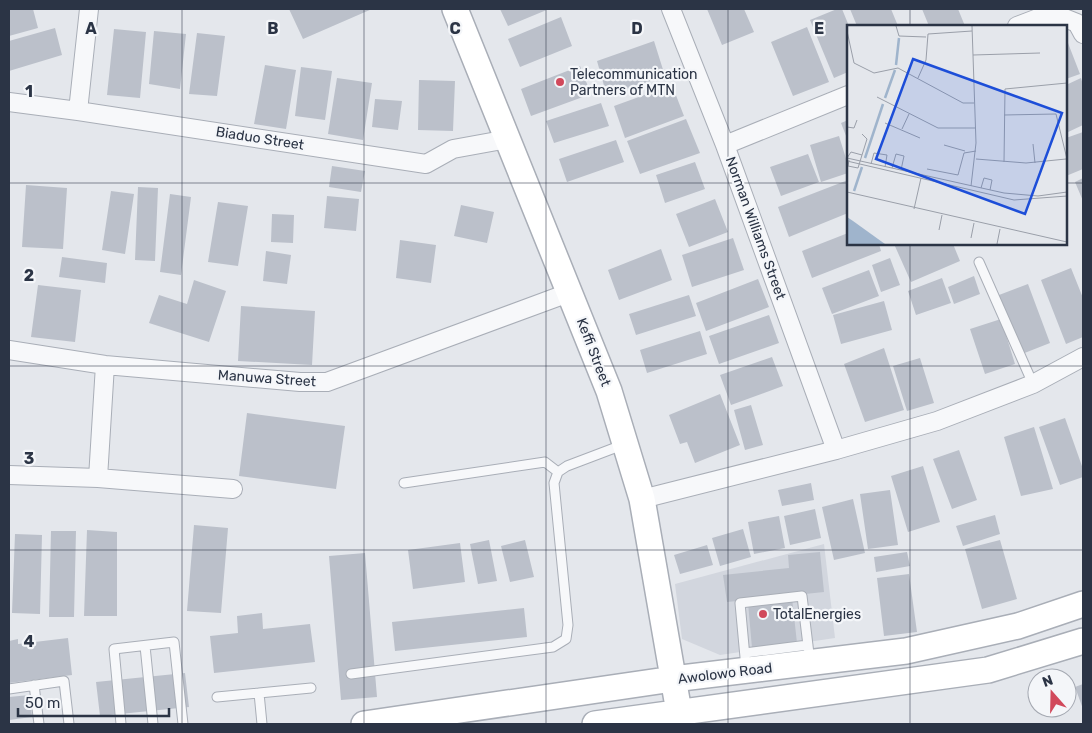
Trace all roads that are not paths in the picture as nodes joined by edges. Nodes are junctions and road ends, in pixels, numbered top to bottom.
1 (89, 9) edge
2 (455, 9) edge
3 (671, 9) edge
4 (1020, 25) edge
5 (1083, 34) edge
6 (847, 95) edge
7 (9, 102) edge
8 (78, 111) junction
9 (508, 139) junction
10 (725, 145) junction
11 (978, 262) dead end
12 (570, 292) junction
13 (9, 350) edge
14 (1083, 357) edge
15 (105, 365) junction
16 (1033, 384) junction
17 (625, 444) junction
18 (836, 450) junction
19 (558, 472) junction
20 (9, 475) edge
21 (98, 478) junction
22 (404, 483) dead end
23 (233, 489) dead end
24 (642, 499) junction
25 (1083, 604) edge
26 (1083, 641) edge
27 (145, 646) junction
28 (809, 654) junction
29 (746, 661) junction
30 (352, 674) dead end
31 (674, 679) junction
32 (34, 685) junction
33 (311, 688) dead end
34 (9, 689) edge
35 (259, 693) junction
36 (217, 697) dead end
37 (679, 712) junction
38 (39, 724) edge
39 (66, 724) edge
40 (122, 724) edge
41 (153, 724) edge
42 (183, 724) edge
43 (262, 724) edge
44 (364, 724) edge
45 (595, 724) edge

1 - 8 street
2 - 9 main road, Keffi Street
3 - 10 street, Norman Williams Street
4 - 5 street
6 - 10 street
7 - 8 street, Biaduo Street
8 - 9 street, Biaduo Street
9 - 12 main road, Keffi Street
10 - 18 street, Norman Williams Street
11 - 16 lane
12 - 15 street, Manuwa Street
12 - 17 main road, Keffi Street
13 - 15 street, Manuwa Street
14 - 16 street
15 - 21 street
16 - 18 street
17 - 19 lane
17 - 24 main road, Keffi Street
18 - 24 street
19 - 22 lane
19 - 30 lane
20 - 21 street
21 - 23 street
24 - 31 main road, Keffi Street
25 - 28 main road, Awolowo Road
26 - 37 main road
27 - 40 lane
27 - 41 lane
27 - 42 lane
28 - 29 main road, Awolowo Road
28 - 29 lane
28 - 29 lane
29 - 31 main road, Awolowo Road
31 - 37 main road, Keffi Street
31 - 44 main road, Awolowo Road
32 - 34 lane
32 - 38 lane
32 - 39 lane
33 - 35 lane
35 - 36 lane
35 - 43 lane
37 - 45 main road

